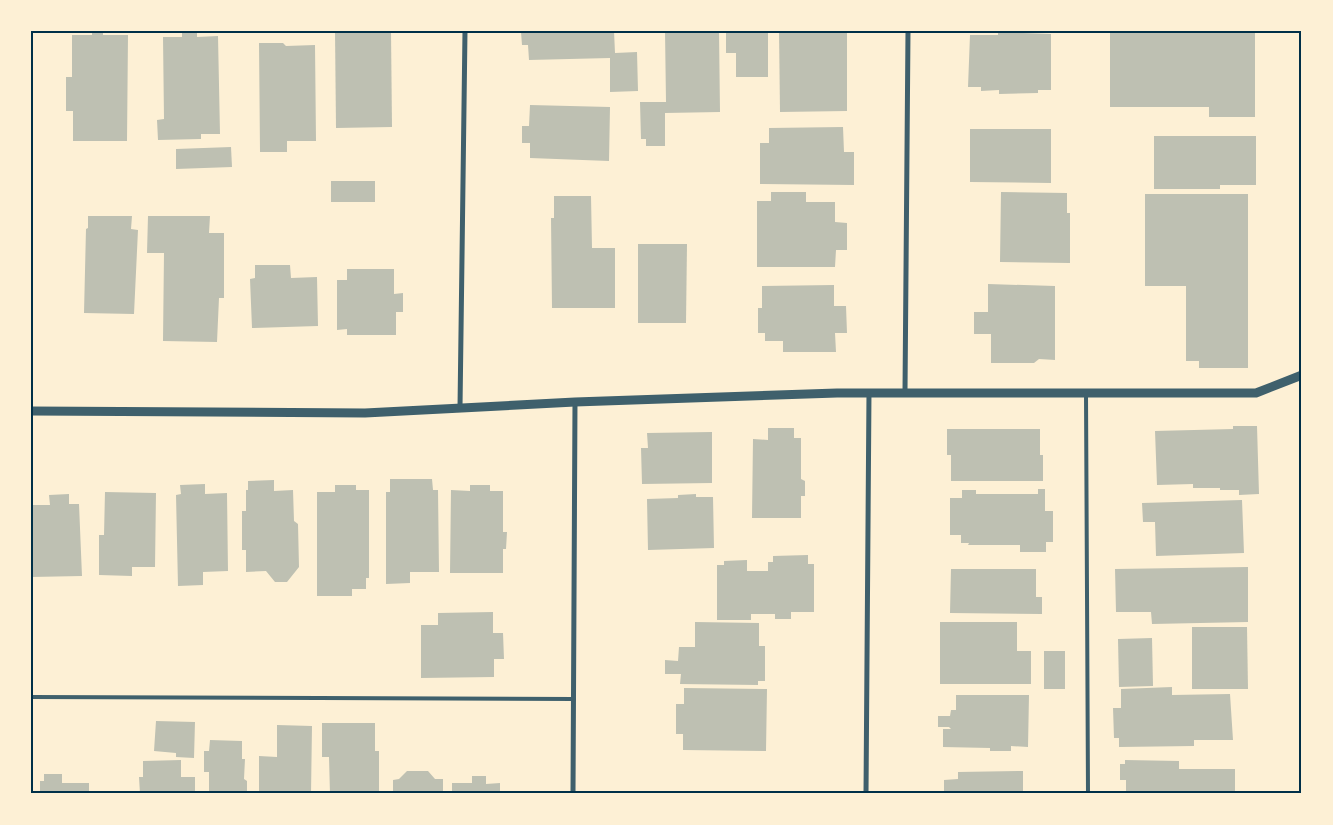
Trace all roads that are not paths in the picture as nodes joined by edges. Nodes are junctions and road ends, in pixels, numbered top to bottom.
1 (465, 31) edge
2 (908, 31) edge
3 (1302, 375) edge
4 (869, 392) junction
5 (905, 392) junction
6 (1086, 392) junction
7 (575, 402) junction
8 (460, 409) junction
9 (31, 411) edge
10 (31, 697) edge
11 (574, 699) junction
12 (573, 794) edge
13 (866, 794) edge
14 (1088, 794) edge

1 - 8 street
2 - 5 street
3 - 6 street
4 - 5 street
4 - 7 street
4 - 13 street
5 - 6 street
6 - 14 lane
7 - 8 street
7 - 11 street
8 - 9 street
10 - 11 lane
11 - 12 street

